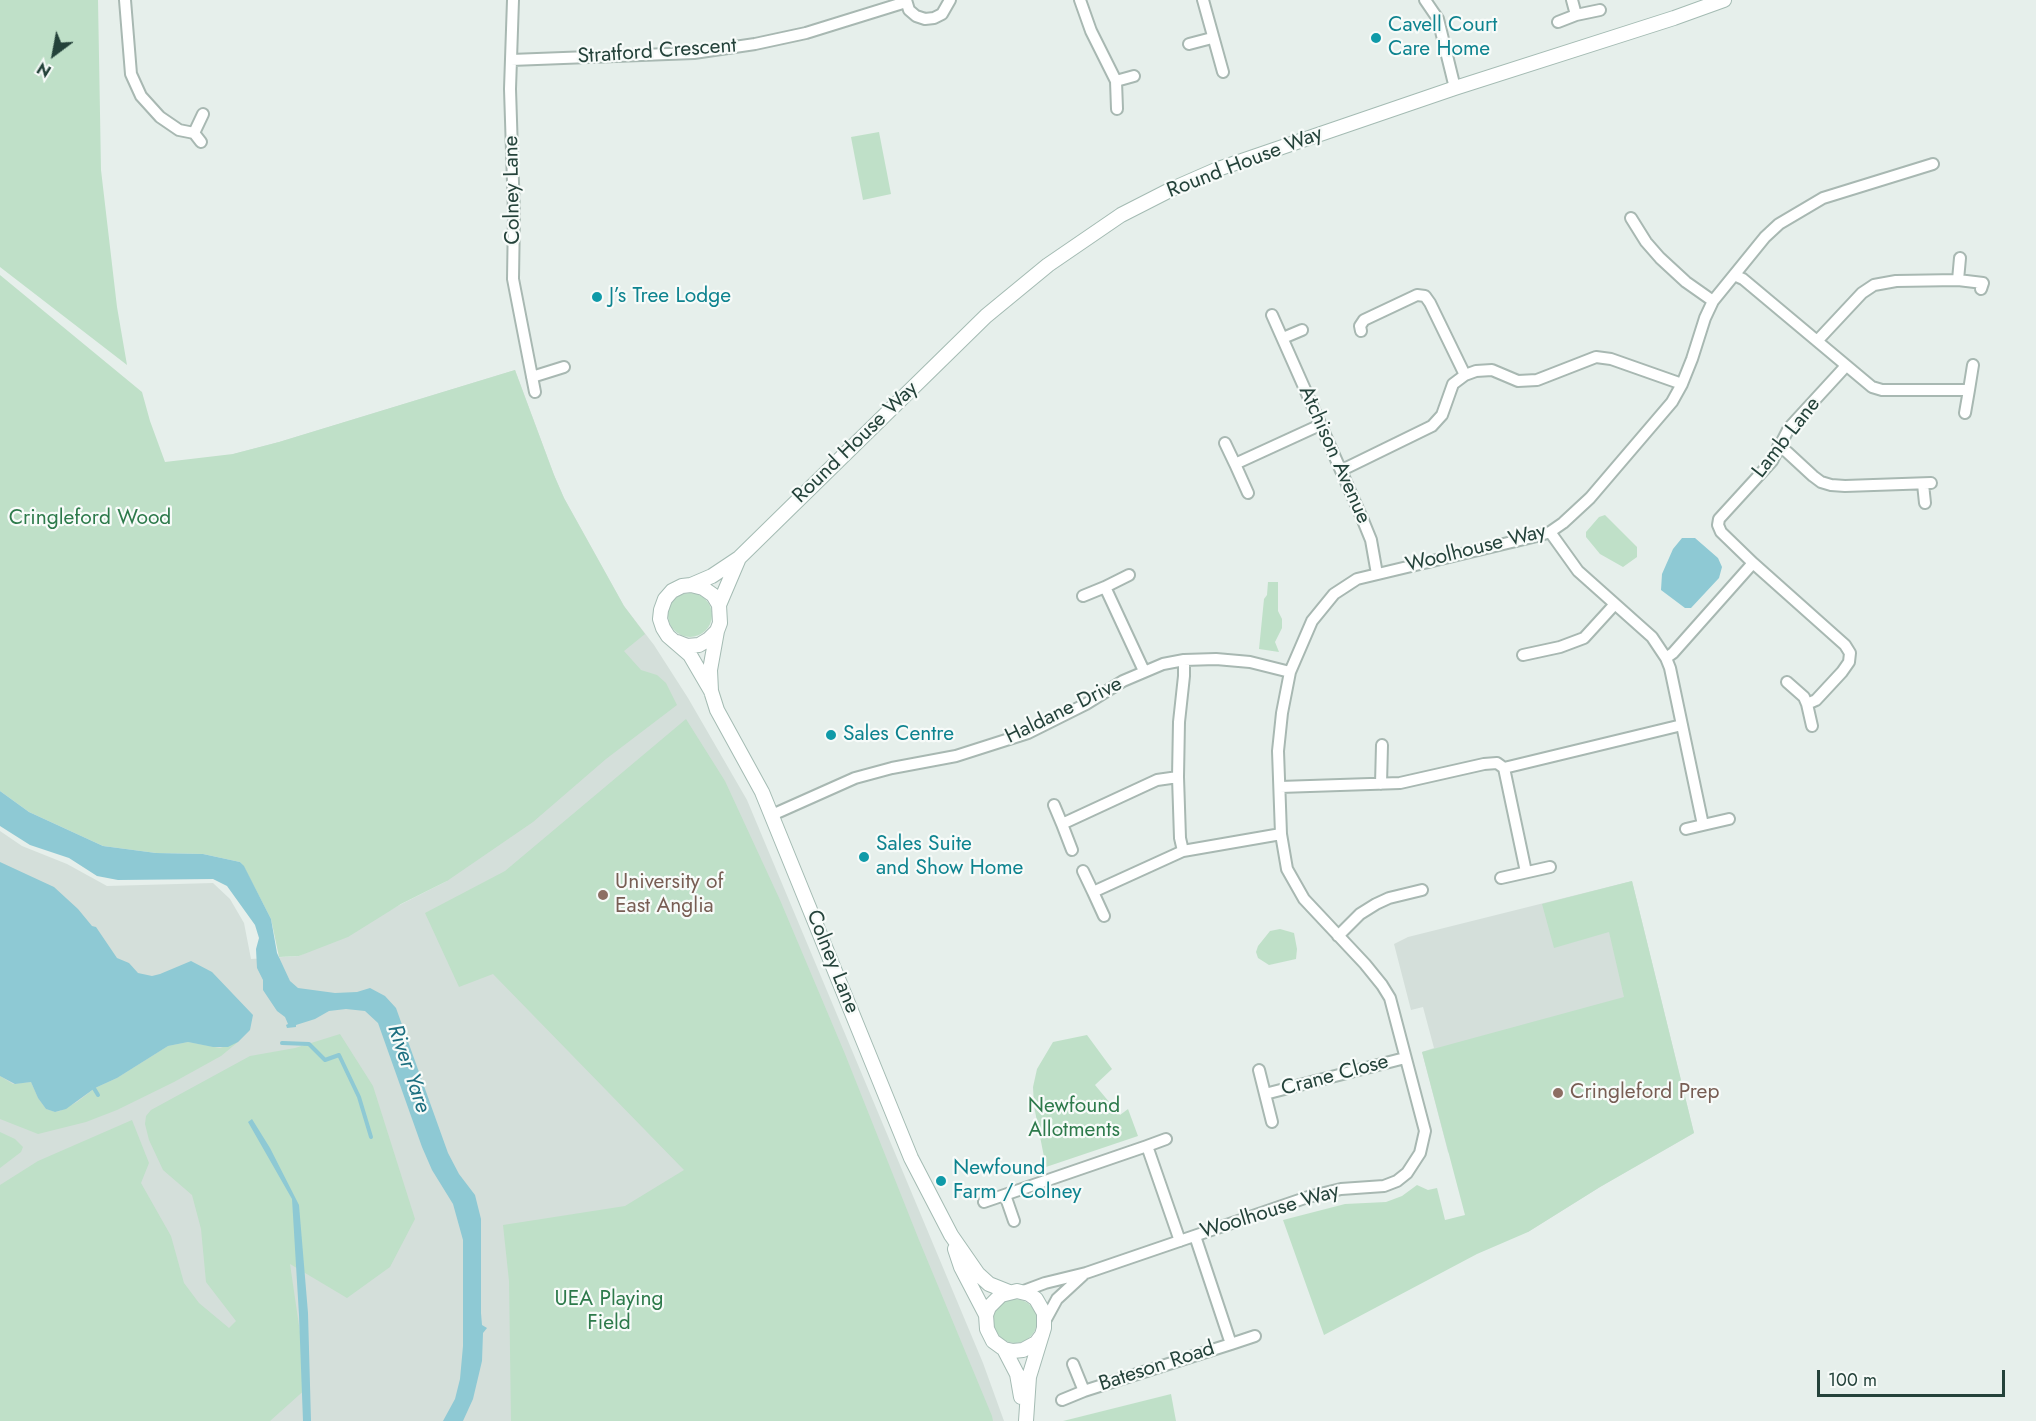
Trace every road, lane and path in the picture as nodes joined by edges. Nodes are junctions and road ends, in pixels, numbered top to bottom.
1 (126, 0) edge
2 (513, 0) edge
3 (950, 0) edge
4 (1080, 0) edge
5 (1203, 0) edge
6 (1425, 0) edge
7 (1572, 0) edge
8 (1724, 0) edge
9 (906, 1) edge
10 (1600, 10) dead end
11 (1576, 15) junction
12 (1558, 22) dead end
13 (1212, 38) junction
14 (1189, 44) dead end
15 (511, 60) junction
16 (1223, 72) dead end
17 (1134, 76) dead end
18 (1116, 81) junction
19 (1455, 88) junction
20 (1117, 109) dead end
21 (204, 114) dead end
22 (1933, 164) dead end
23 (1631, 218) dead end
24 (1960, 258) dead end
25 (1734, 275) junction
26 (1958, 280) junction
27 (1985, 285) dead end
28 (1713, 301) junction
29 (1272, 315) dead end
30 (1302, 330) dead end
31 (1361, 331) dead end
32 (1283, 338) junction
33 (1818, 340) junction
34 (1973, 365) dead end
35 (564, 367) dead end
36 (1845, 367) junction
37 (1465, 375) junction
38 (532, 377) junction
39 (1682, 384) junction
40 (1969, 390) junction
41 (535, 392) dead end
42 (1965, 413) dead end
43 (1320, 425) junction
44 (1225, 443) dead end
45 (1778, 447) junction
46 (1235, 464) junction
47 (1342, 470) junction
48 (1248, 493) dead end
49 (1925, 503) dead end
50 (1550, 532) junction
51 (739, 558) junction
52 (1753, 563) junction
53 (1377, 574) junction
54 (1129, 575) dead end
55 (691, 585) junction
56 (1105, 587) junction
57 (1083, 596) dead end
58 (1615, 604) junction
59 (719, 606) junction
60 (717, 631) junction
61 (676, 642) junction
62 (1523, 655) dead end
63 (1666, 658) junction
64 (1184, 660) junction
65 (1144, 671) junction
66 (1290, 672) junction
67 (1787, 682) dead end
68 (711, 691) junction
69 (1807, 704) junction
70 (1682, 725) junction
71 (1812, 726) dead end
72 (1382, 745) dead end
73 (1504, 768) junction
74 (1178, 777) junction
75 (1381, 784) junction
76 (1280, 787) junction
77 (1054, 805) dead end
78 (772, 815) junction
79 (1729, 819) dead end
80 (1062, 824) junction
81 (1703, 825) junction
82 (1686, 829) dead end
83 (1281, 834) junction
84 (1072, 850) dead end
85 (1183, 850) junction
86 (1550, 867) dead end
87 (1083, 871) dead end
88 (1526, 872) junction
89 (1501, 878) dead end
90 (1422, 890) dead end
91 (1093, 892) junction
92 (1104, 916) dead end
93 (1338, 936) junction
94 (1405, 1058) junction
95 (1258, 1070) dead end
96 (1265, 1094) junction
97 (1272, 1122) dead end
98 (1166, 1139) dead end
99 (1147, 1146) junction
100 (1005, 1195) junction
101 (984, 1202) dead end
102 (1014, 1221) dead end
103 (951, 1235) junction
104 (1195, 1236) junction
105 (1180, 1241) junction
106 (1086, 1273) junction
107 (1015, 1292) junction
108 (986, 1315) junction
109 (1044, 1328) junction
110 (1255, 1336) dead end
111 (1231, 1344) junction
112 (1004, 1348) junction
113 (1073, 1364) dead end
114 (1084, 1391) junction
115 (1062, 1400) dead end
116 (1025, 1421) edge

1 - 21 street
2 - 15 street, Colney Lane
3 - 9 street, Stratford Crescent
4 - 18 street
5 - 13 street
6 - 19 street
7 - 11 street
8 - 19 street, Round House Way
9 - 15 street, Stratford Crescent
10 - 11 street
11 - 12 street
13 - 14 street
13 - 16 street
15 - 38 street, Colney Lane
17 - 18 street
18 - 20 street
19 - 51 street, Round House Way
22 - 25 street, Woolhouse Way
23 - 28 street
24 - 26 street
25 - 28 street, Woolhouse Way
25 - 33 street
26 - 27 street
26 - 33 street
28 - 39 street, Woolhouse Way
29 - 32 street, Atchison Avenue
30 - 32 street
31 - 37 street
32 - 43 street, Atchison Avenue
33 - 36 street
34 - 40 street
35 - 38 street
36 - 40 street
36 - 45 street, Lamb Lane
37 - 39 street
37 - 47 street
38 - 41 street, Colney Lane
39 - 50 street, Woolhouse Way
40 - 42 street
43 - 46 street
43 - 47 street, Atchison Avenue
44 - 46 street
45 - 49 street
45 - 52 street, Lamb Lane
46 - 48 street
47 - 53 street, Atchison Avenue
50 - 53 street, Woolhouse Way
50 - 58 street
51 - 55 street, Round House Way
51 - 59 street, Round House Way
52 - 63 street
52 - 69 street, Lamb Lane
53 - 66 street, Woolhouse Way
54 - 56 street
55 - 59 street
55 - 61 street, Colney Lane
56 - 57 street
56 - 65 street
58 - 62 street
58 - 63 street
59 - 60 street, Colney Lane
60 - 61 street
60 - 68 street, Colney Lane
61 - 68 street, Colney Lane
63 - 70 street
64 - 65 street, Haldane Drive
64 - 66 street, Haldane Drive
64 - 74 street
65 - 78 street, Haldane Drive
66 - 76 street, Woolhouse Way
67 - 69 street
68 - 78 street, Colney Lane
69 - 71 street
70 - 73 street
70 - 81 street
72 - 75 street
73 - 75 street
73 - 88 street
74 - 80 street
74 - 85 street
75 - 76 street
76 - 83 street, Woolhouse Way
77 - 80 street
78 - 103 street, Colney Lane
79 - 81 street
80 - 84 street
81 - 82 street
83 - 85 street
83 - 93 street, Woolhouse Way
85 - 91 street
86 - 88 street
87 - 91 street
88 - 89 street
90 - 93 street
91 - 92 street
93 - 94 street, Woolhouse Way
94 - 96 street, Crane Close
94 - 104 street, Woolhouse Way
95 - 96 street, Crane Close
96 - 97 street, Crane Close
98 - 99 street
99 - 100 street
99 - 105 street
100 - 101 street
100 - 102 street
103 - 107 street, Colney Lane
103 - 108 street, Colney Lane
104 - 105 street, Woolhouse Way
104 - 111 street, Bateson Road
105 - 106 street, Woolhouse Way
106 - 107 street, Woolhouse Way
106 - 109 street, Woolhouse Way
107 - 108 street
107 - 109 street, Colney Lane
108 - 112 street, Colney Lane
109 - 112 street
109 - 116 street, Colney Lane
110 - 111 street, Bateson Road
111 - 114 street, Bateson Road
112 - 116 street, Colney Lane
113 - 114 street, Bateson Road
114 - 115 street, Bateson Road

